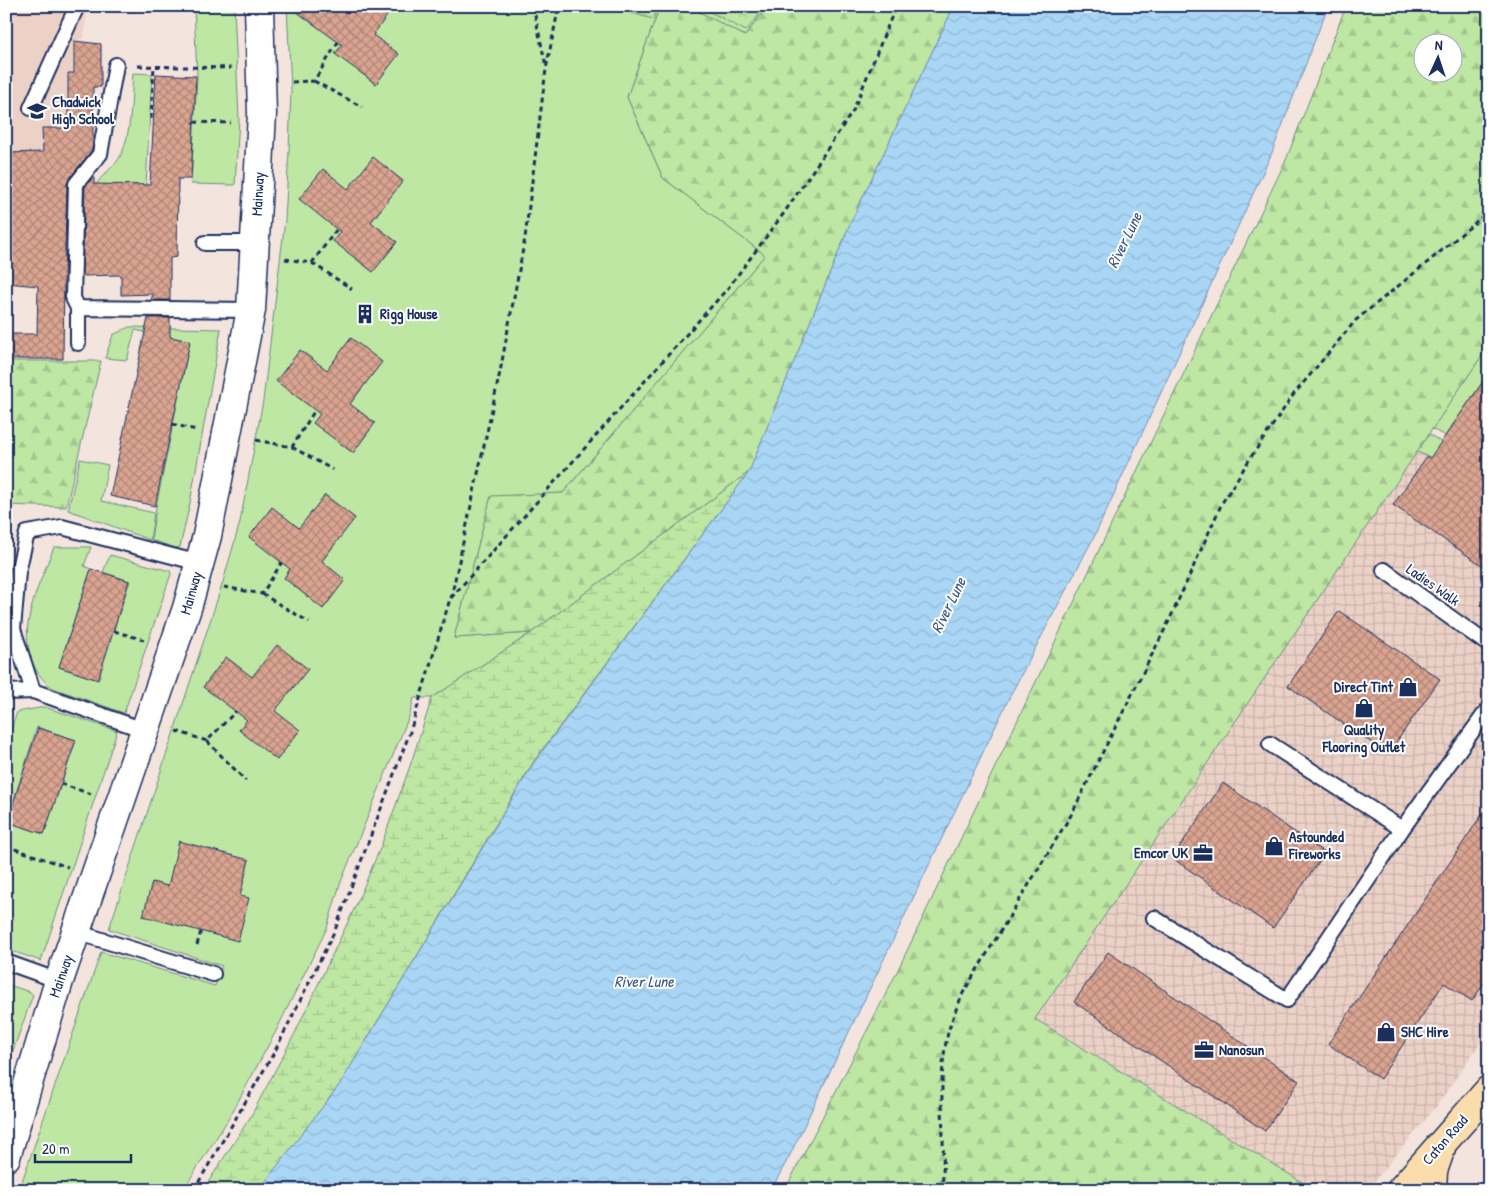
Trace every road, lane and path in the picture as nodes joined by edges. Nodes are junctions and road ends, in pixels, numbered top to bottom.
1 (77, 6) edge
2 (259, 6) edge
3 (532, 6) edge
4 (559, 6) edge
5 (896, 6) edge
6 (338, 42) dead end
7 (116, 65) joint
8 (154, 66) junction
9 (232, 68) dead end
10 (546, 69) junction
11 (314, 81) junction
12 (261, 83) junction
13 (362, 107) dead end
14 (31, 108) dead end
15 (151, 119) dead end
16 (194, 122) dead end
17 (262, 125) junction
18 (1489, 211) edge
19 (337, 229) dead end
20 (205, 243) dead end
21 (254, 250) junction
22 (312, 264) junction
23 (352, 289) dead end
24 (78, 308) junction
25 (251, 310) junction
26 (78, 343) dead end
27 (315, 410) dead end
28 (227, 430) junction
29 (292, 447) junction
30 (333, 470) dead end
31 (282, 562) dead end
32 (199, 563) junction
33 (1384, 570) dead end
34 (262, 594) junction
35 (450, 599) junction
36 (309, 622) dead end
37 (1489, 645) edge
38 (34, 691) junction
39 (6, 692) edge
40 (1489, 708) edge
41 (236, 712) dead end
42 (146, 726) junction
43 (207, 741) junction
44 (1270, 744) dead end
45 (246, 781) dead end
46 (1402, 829) junction
47 (6, 846) edge
48 (75, 869) dead end
49 (1154, 918) dead end
50 (76, 932) junction
51 (6, 962) edge
52 (213, 974) dead end
53 (59, 981) junction
54 (1489, 1090) edge
55 (1444, 1142) junction
56 (7, 1154) edge
57 (194, 1190) edge
58 (942, 1190) edge
59 (1402, 1190) edge
60 (1432, 1190) edge

1 - 14 lane
2 - 12 street, Mainway
3 - 10 path
4 - 10 path
5 - 35 path
6 - 11 path
7 - 8 path
7 - 24 lane
8 - 9 path
8 - 15 path
10 - 35 path
11 - 12 path
11 - 13 path
12 - 17 street, Mainway
16 - 17 path
17 - 21 street, Mainway
18 - 58 path
19 - 22 path
20 - 21 lane
21 - 22 path
21 - 25 street, Mainway
22 - 23 path
24 - 25 lane
24 - 26 lane
25 - 28 street, Mainway
27 - 29 path
28 - 29 path
28 - 32 street, Mainway
29 - 30 path
31 - 34 path
32 - 34 path
32 - 38 lane
32 - 42 street, Mainway
33 - 37 lane, Ladies Walk
34 - 36 path
35 - 57 path
38 - 39 lane
38 - 42 lane
40 - 46 lane
41 - 43 path
42 - 43 path
42 - 50 street, Mainway
43 - 45 path
44 - 46 lane
46 - 49 lane
47 - 48 path
50 - 52 lane
50 - 53 street, Mainway
51 - 53 lane
53 - 56 street, Mainway
54 - 55 main road, Caton Road
55 - 59 main road, Caton Road
55 - 60 main road

